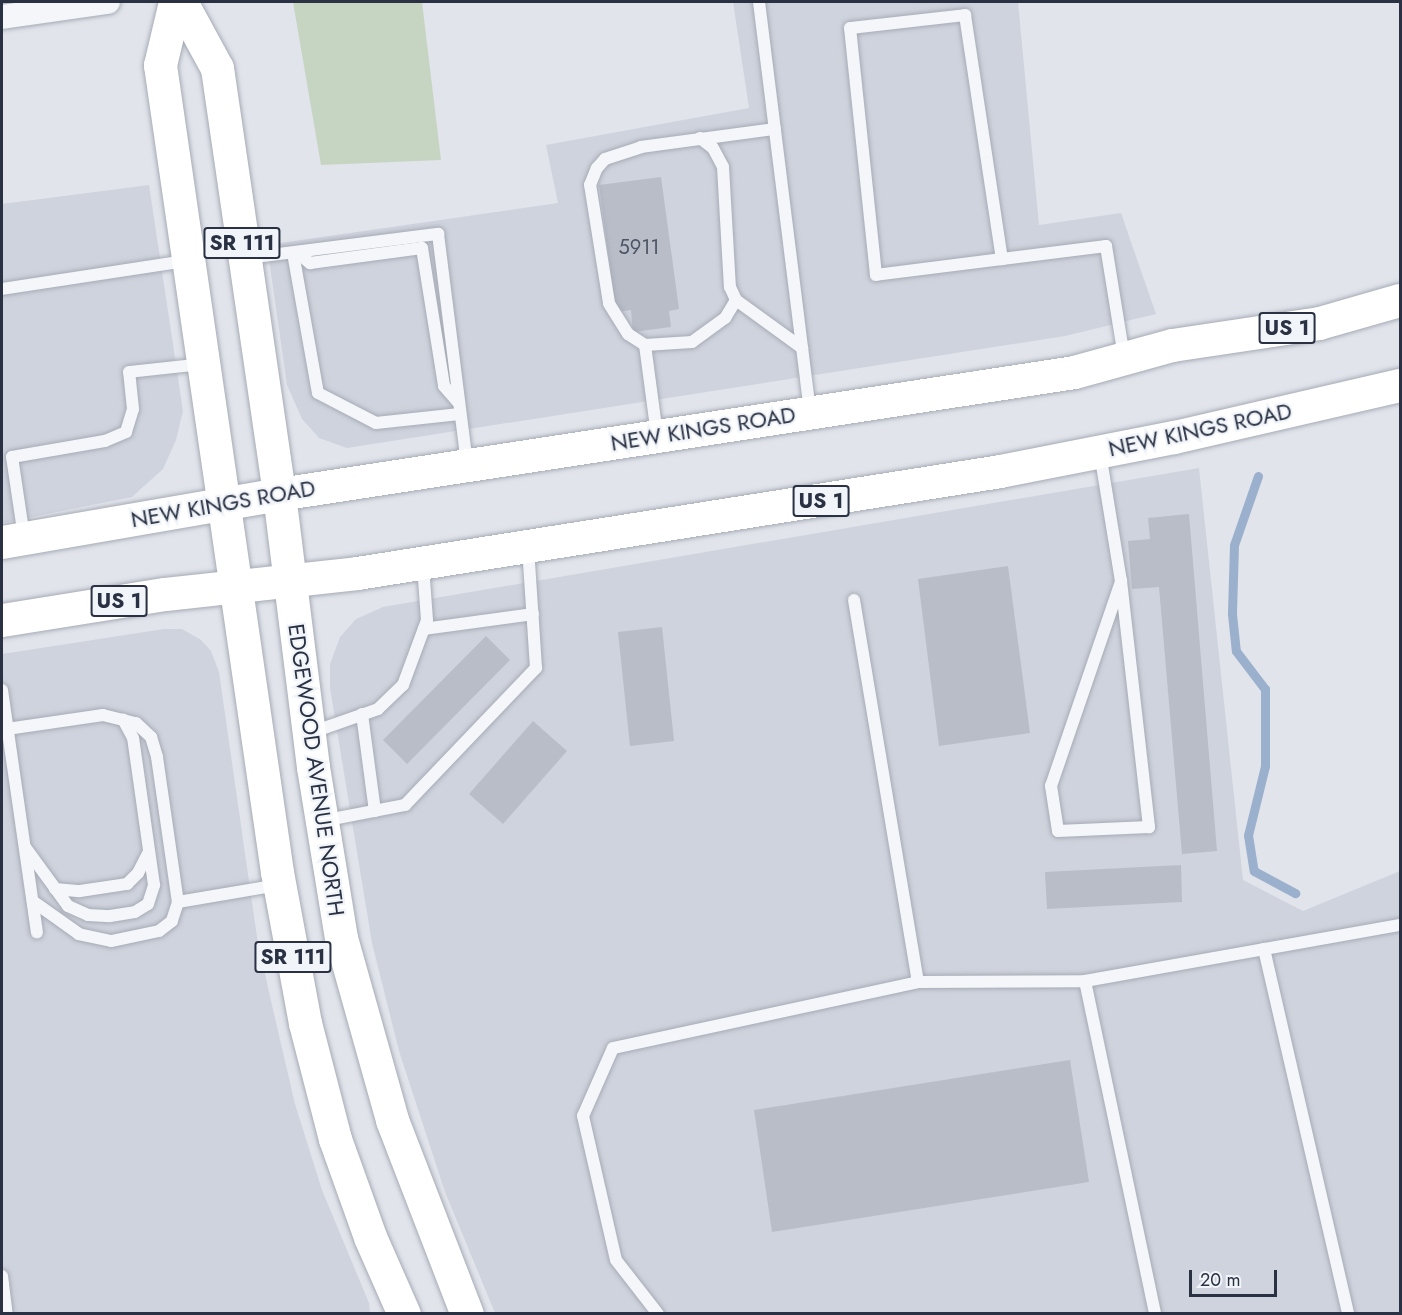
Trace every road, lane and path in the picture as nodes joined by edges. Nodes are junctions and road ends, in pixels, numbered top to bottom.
1 (108, 2) edge
2 (175, 2) edge
3 (181, 2) edge
4 (759, 2) edge
5 (2, 17) edge
6 (775, 129) junction
7 (700, 138) junction
8 (295, 253) junction
9 (1002, 258) junction
10 (245, 259) junction
11 (190, 260) junction
12 (2, 289) edge
13 (736, 300) junction
14 (1401, 300) edge
15 (645, 345) junction
16 (802, 348) junction
17 (1124, 358) junction
18 (205, 363) junction
19 (1401, 385) edge
20 (460, 408) junction
21 (811, 412) junction
22 (658, 437) junction
23 (1099, 452) junction
24 (467, 465) junction
25 (279, 494) junction
26 (226, 503) junction
27 (13, 540) edge
28 (528, 547) junction
29 (422, 563) junction
30 (289, 580) junction
31 (1121, 581) junction
32 (237, 586) junction
33 (854, 600) dead end
34 (533, 614) junction
35 (2, 620) edge
36 (424, 629) junction
37 (2, 690) edge
38 (362, 714) junction
39 (123, 719) junction
40 (7, 729) junction
41 (308, 733) junction
42 (375, 812) junction
43 (321, 822) junction
44 (25, 848) junction
45 (148, 853) junction
46 (280, 885) junction
47 (56, 889) junction
48 (34, 902) junction
49 (178, 902) junction
50 (1401, 925) edge
51 (37, 932) dead end
52 (1264, 949) junction
53 (1085, 981) junction
54 (918, 982) junction
55 (2, 1276) edge
56 (7, 1314) edge
57 (404, 1314) edge
58 (467, 1314) edge
59 (658, 1314) edge
60 (1155, 1314) edge
61 (1348, 1314) edge

1 - 5 street
2 - 11 main road, SR 111
3 - 10 main road, SR 111
4 - 6 lane
6 - 7 lane
6 - 16 lane
7 - 13 lane
7 - 15 lane
8 - 10 lane
8 - 20 lane
8 - 20 lane
8 - 20 lane
9 - 9 lane
9 - 17 lane
10 - 25 main road, SR 111
11 - 12 lane
11 - 18 main road, SR 111
13 - 15 lane
13 - 16 lane
14 - 17 main road, NEW KINGS ROAD / US 1
15 - 22 lane
16 - 21 lane
17 - 21 main road, NEW KINGS ROAD / US 1
18 - 26 main road, SR 111
18 - 27 lane
19 - 23 main road, NEW KINGS ROAD / US 1
20 - 24 lane
21 - 22 main road, NEW KINGS ROAD / US 1
22 - 24 main road, NEW KINGS ROAD / US 1
23 - 28 main road, NEW KINGS ROAD / US 1
23 - 31 lane
24 - 25 main road, NEW KINGS ROAD / US 1
25 - 26 main road, NEW KINGS ROAD / US 1
25 - 30 main road, EDGEWOOD AVENUE NORTH / SR 111
26 - 27 main road, NEW KINGS ROAD / US 1
26 - 32 main road, SR 111
28 - 29 main road, NEW KINGS ROAD / US 1
28 - 34 lane
29 - 30 main road, NEW KINGS ROAD / US 1
29 - 36 lane
30 - 32 main road, NEW KINGS ROAD / US 1
30 - 41 main road, EDGEWOOD AVENUE NORTH / SR 111
31 - 31 lane
32 - 35 main road, NEW KINGS ROAD / US 1
32 - 46 main road, SR 111
33 - 54 lane
34 - 36 lane
34 - 42 lane
36 - 38 lane
37 - 40 lane
38 - 41 lane
38 - 42 lane
39 - 40 lane
39 - 45 lane
39 - 49 lane
40 - 44 lane
41 - 43 main road, EDGEWOOD AVENUE NORTH / SR 111
42 - 43 lane
43 - 58 main road, EDGEWOOD AVENUE NORTH / SR 111
44 - 47 lane
44 - 48 lane
45 - 47 lane
45 - 47 lane
46 - 49 lane
46 - 57 main road, SR 111
48 - 49 lane
48 - 51 lane
50 - 52 lane
52 - 53 lane
52 - 61 lane
53 - 54 lane
53 - 60 lane
54 - 59 lane
55 - 56 lane

